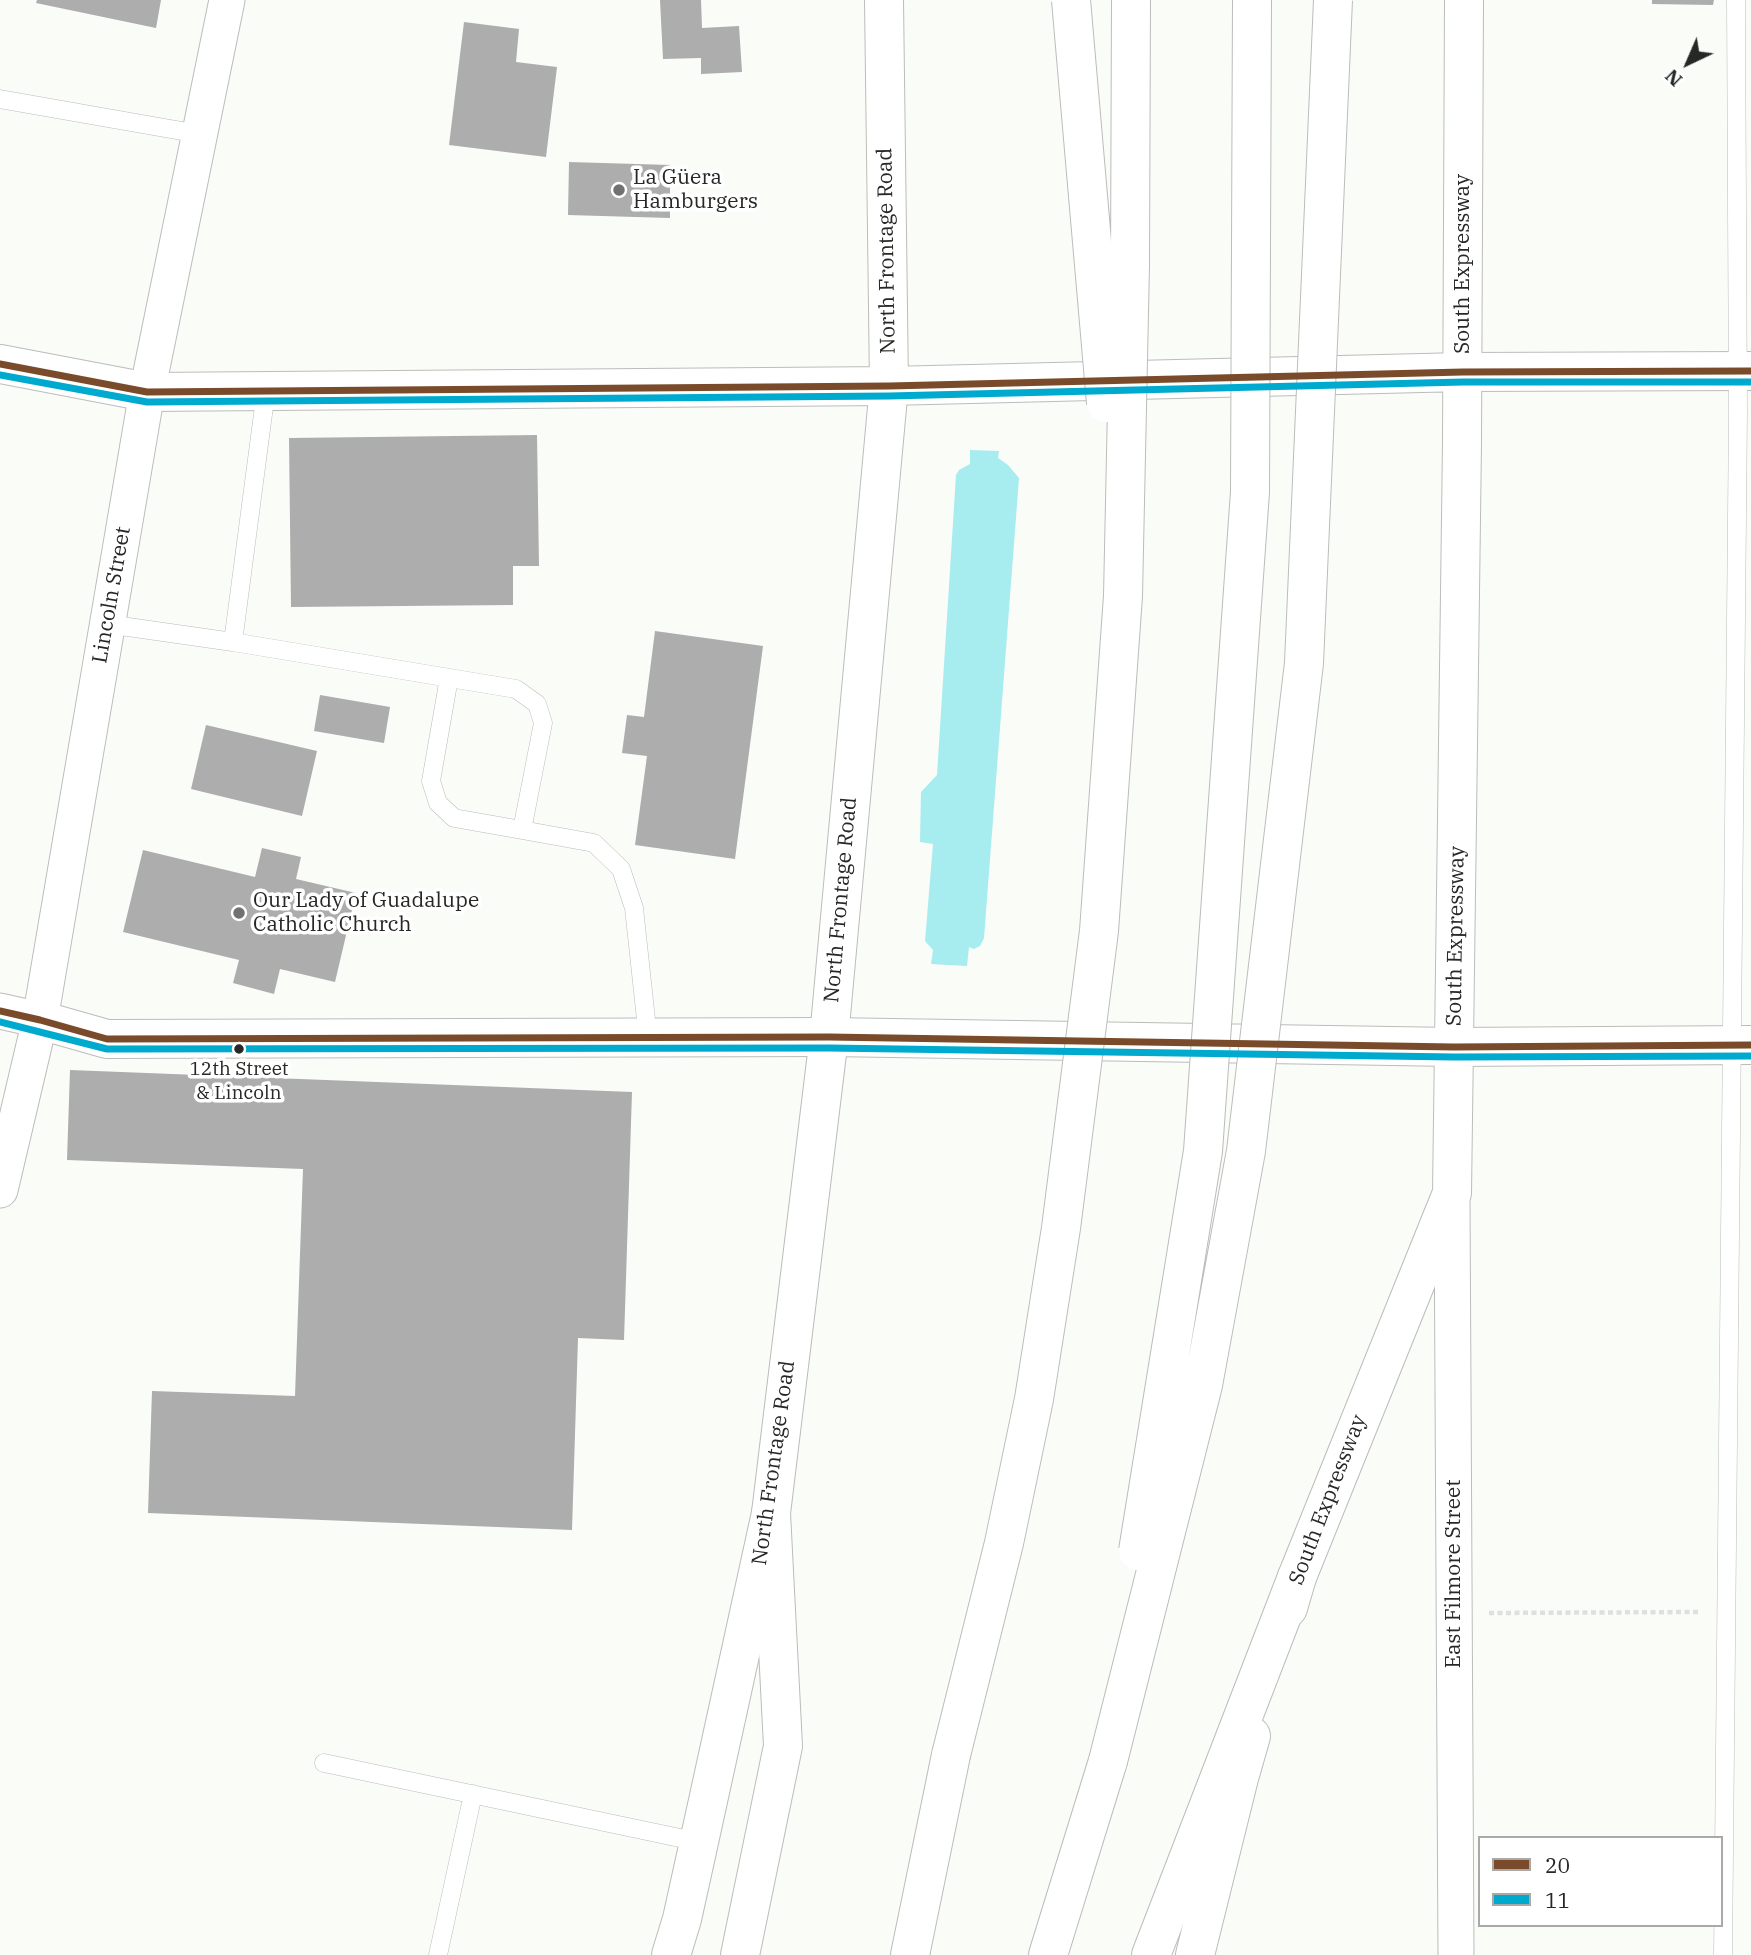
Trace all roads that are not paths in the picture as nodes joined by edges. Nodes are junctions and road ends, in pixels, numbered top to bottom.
1 (227, 0) edge
2 (884, 0) edge
3 (1071, 0) edge
4 (1131, 0) edge
5 (1252, 0) edge
6 (1333, 0) edge
7 (1464, 0) edge
8 (1736, 0) edge
9 (0, 99) edge
10 (199, 134) junction
11 (0, 364) edge
12 (1745, 371) edge
13 (1463, 372) junction
14 (889, 386) junction
15 (266, 391) junction
16 (147, 392) junction
17 (1123, 597) junction
18 (107, 624) junction
19 (233, 642) junction
20 (449, 678) junction
21 (522, 830) junction
22 (0, 1011) edge
23 (40, 1020) junction
24 (829, 1037) junction
25 (648, 1038) junction
26 (1742, 1045) edge
27 (1454, 1047) junction
28 (0, 1190) edge
29 (1452, 1192) junction
30 (771, 1513) junction
31 (1297, 1577) junction
32 (1108, 1761) junction
33 (324, 1763) dead end
34 (473, 1794) junction
35 (699, 1842) junction
36 (438, 1955) edge
37 (671, 1955) edge
38 (740, 1955) edge
39 (910, 1955) edge
40 (1048, 1955) edge
41 (1151, 1955) edge
42 (1195, 1955) edge
43 (1457, 1955) edge
44 (1723, 1955) edge

1 - 10 street, Lincoln Street
2 - 14 main road, North Frontage Road
3 - 17 main road, bridge
4 - 17 main road, bridge
5 - 32 main road, bridge
6 - 32 main road, bridge
7 - 13 main road, South Expressway
8 - 12 lane
9 - 10 lane
10 - 16 street, Lincoln Street
11 - 16 main road
12 - 13 main road
12 - 26 lane
13 - 14 main road
13 - 27 main road, South Expressway
14 - 15 main road
14 - 24 main road, North Frontage Road
15 - 16 main road
15 - 19 lane
16 - 18 street, Lincoln Street
17 - 39 main road, bridge
18 - 19 lane
18 - 23 street, Lincoln Street
19 - 20 lane
20 - 21 lane
20 - 21 lane
21 - 25 lane
22 - 23 street
23 - 25 main road
23 - 28 street, Lincoln Street
24 - 25 main road
24 - 27 main road
24 - 30 main road, North Frontage Road
26 - 27 main road
26 - 44 lane
27 - 29 main road, South Expressway
29 - 31 main road, South Expressway
29 - 43 street, East Filmore Street
30 - 35 main road, North Frontage Road
30 - 38 main road
31 - 41 main road
31 - 42 main road, South Expressway
32 - 40 main road
33 - 34 lane
34 - 35 lane
34 - 36 lane
35 - 37 main road, North Frontage Road

